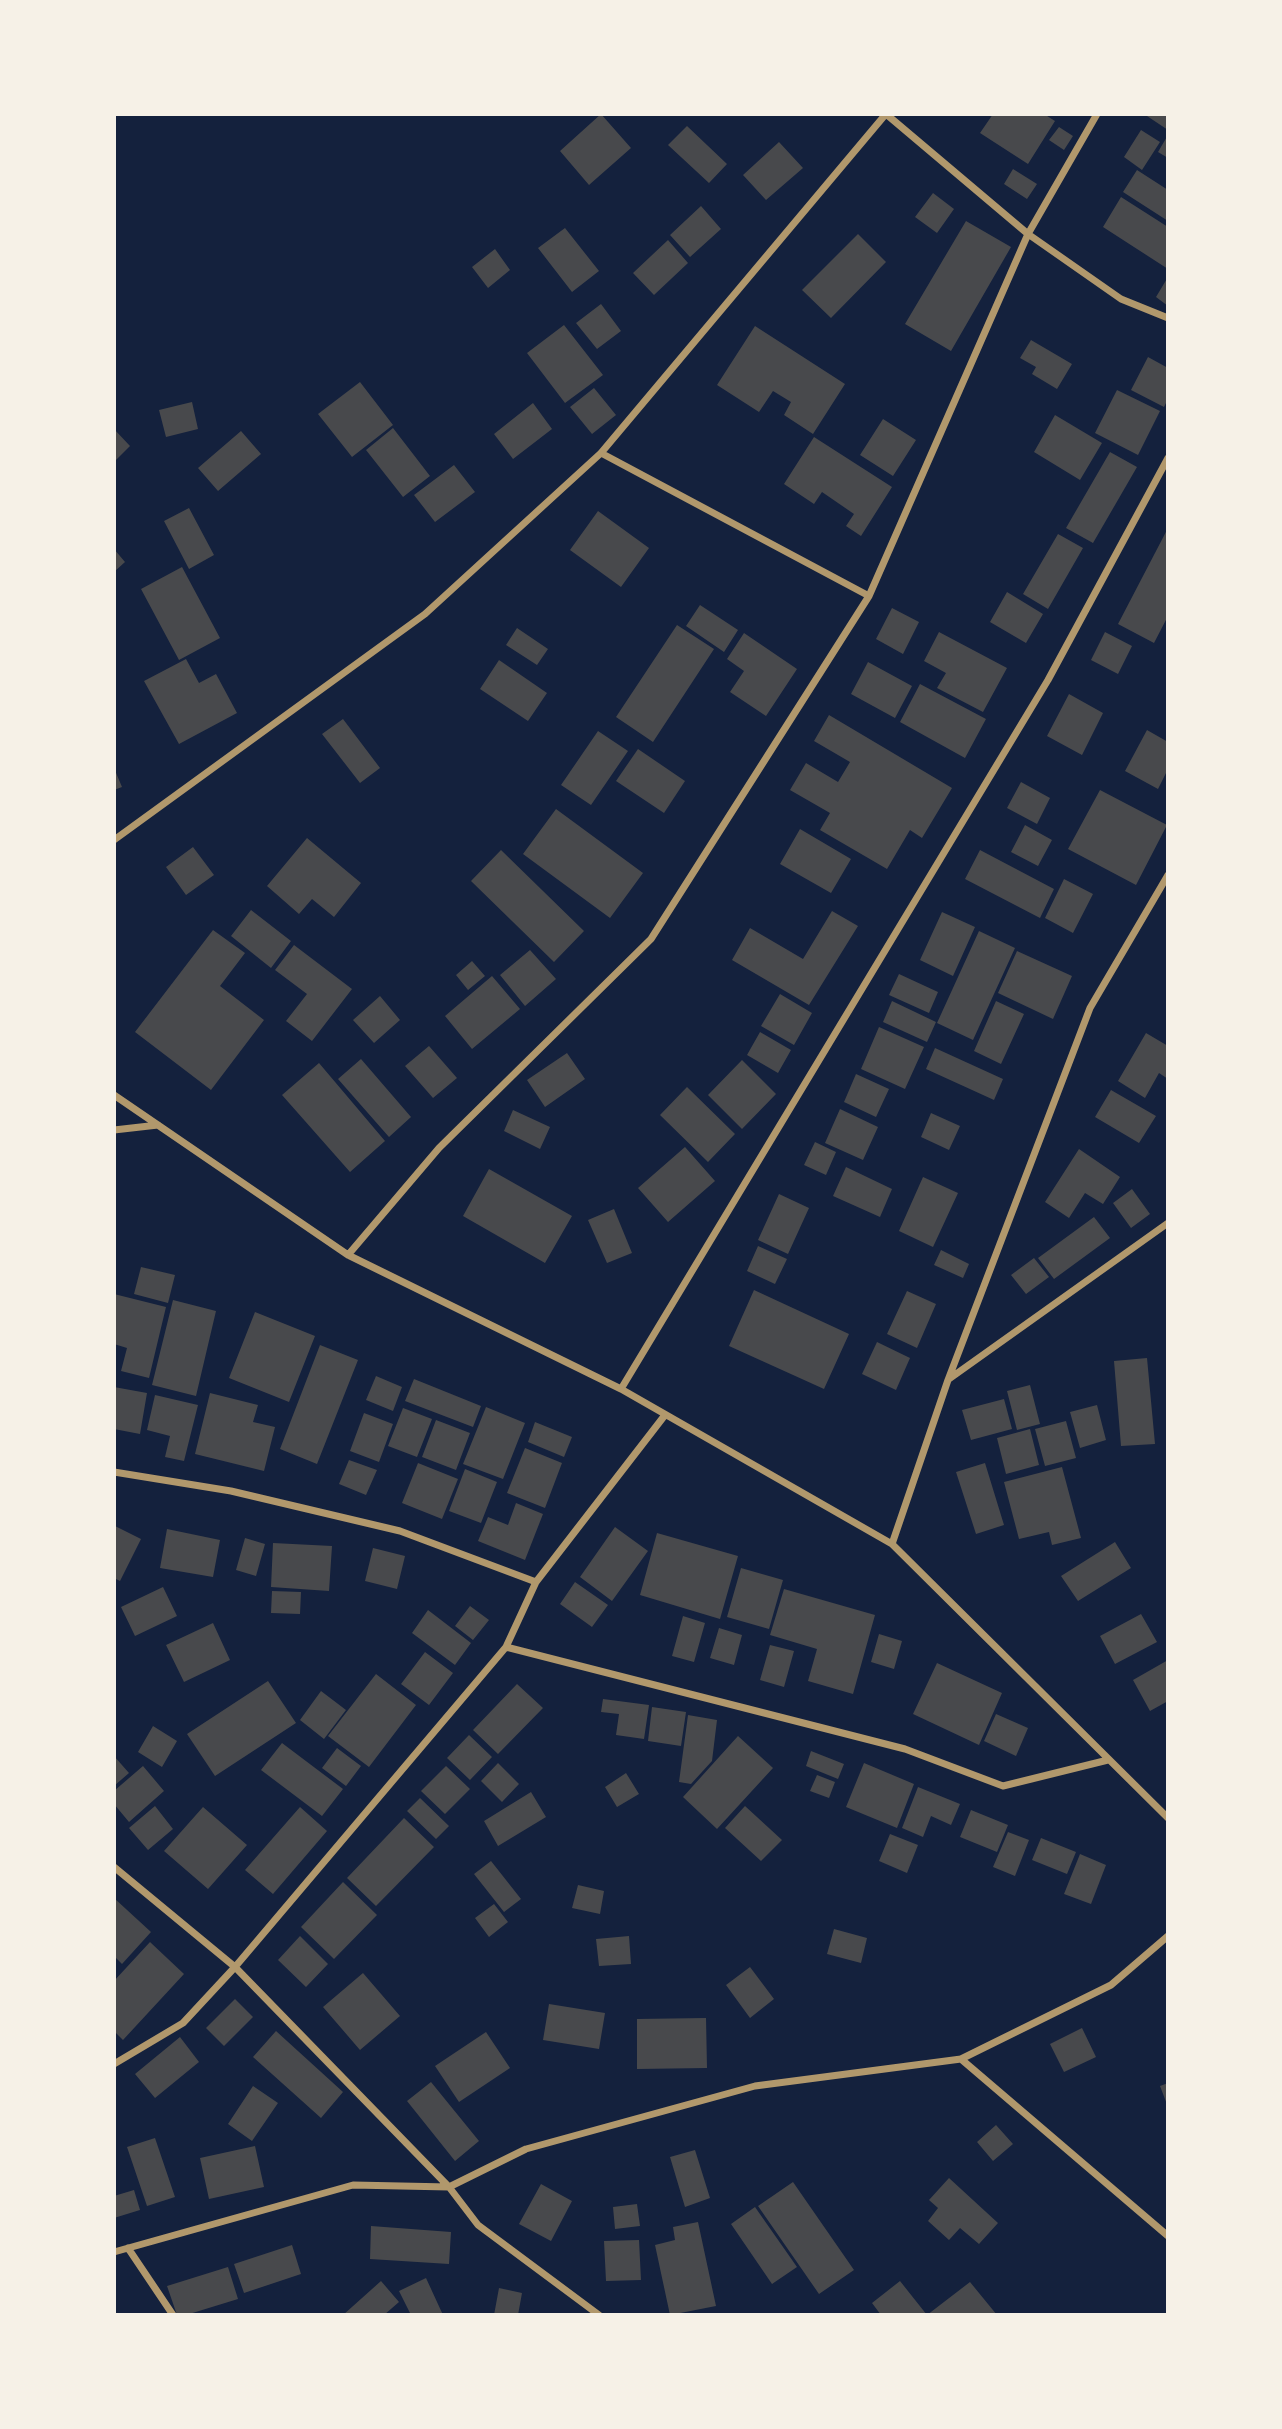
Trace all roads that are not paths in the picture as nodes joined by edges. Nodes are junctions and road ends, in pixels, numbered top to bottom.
1 (884, 114) edge
2 (1097, 114) edge
3 (1028, 234) junction
4 (1168, 318) edge
5 (601, 453) junction
6 (1168, 458) edge
7 (869, 596) junction
8 (114, 840) edge
9 (1168, 876) edge
10 (114, 1095) edge
11 (158, 1125) junction
12 (114, 1130) edge
13 (1168, 1223) edge
14 (348, 1255) junction
15 (948, 1380) junction
16 (621, 1389) junction
17 (665, 1415) junction
18 (114, 1472) edge
19 (892, 1544) junction
20 (537, 1582) junction
21 (506, 1647) junction
22 (1108, 1760) junction
23 (1168, 1818) edge
24 (114, 1867) edge
25 (1168, 1936) edge
26 (235, 1967) junction
27 (961, 2059) junction
28 (114, 2064) edge
29 (449, 2188) junction
30 (1168, 2236) edge
31 (128, 2248) junction
32 (114, 2252) edge
33 (173, 2315) edge
34 (599, 2315) edge

1 - 3 street
1 - 5 street
2 - 3 street
3 - 4 street
3 - 7 street
5 - 7 street
5 - 8 street
6 - 16 street
7 - 14 street
9 - 15 street
10 - 11 street
11 - 12 street
11 - 14 street
13 - 15 street
14 - 16 street
15 - 19 street
16 - 17 street
17 - 19 street
17 - 20 street
18 - 20 street
19 - 22 street
20 - 21 street
21 - 22 street
21 - 26 street
22 - 23 street
24 - 26 street
25 - 27 street
26 - 28 street
26 - 29 street
27 - 29 street
27 - 30 street
29 - 31 street
29 - 34 street
31 - 32 street
31 - 33 street

